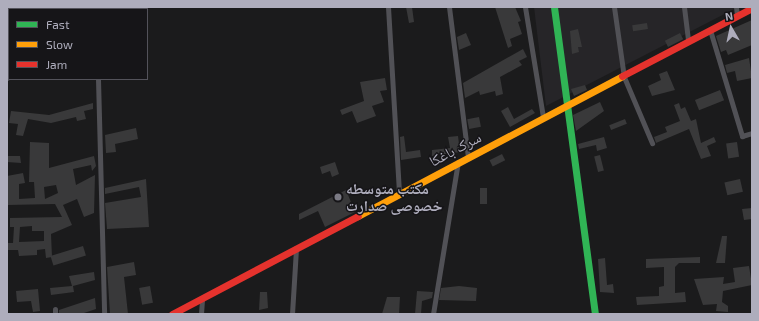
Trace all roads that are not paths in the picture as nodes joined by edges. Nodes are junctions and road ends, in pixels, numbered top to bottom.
1 (388, 7) edge
2 (449, 7) edge
3 (525, 7) edge
4 (554, 7) edge
5 (614, 7) edge
6 (684, 7) edge
7 (736, 7) edge
8 (752, 8) edge
9 (737, 15) junction
10 (710, 30) junction
11 (688, 42) junction
12 (624, 77) junction
13 (98, 80) edge
14 (570, 104) junction
15 (543, 117) junction
16 (752, 133) edge
17 (652, 143) dead end
18 (468, 157) junction
19 (458, 162) junction
20 (399, 194) junction
21 (296, 248) junction
22 (202, 298) junction
23 (104, 314) edge
24 (172, 314) edge
25 (201, 314) edge
26 (292, 314) edge
27 (433, 314) edge
28 (595, 314) edge

1 - 20 street
2 - 18 street
3 - 15 street
4 - 14 street
5 - 12 street
6 - 11 street
7 - 9 street
8 - 9 street, سرک باغکا
9 - 10 street, سرک باغکا
10 - 11 street, سرک باغکا
10 - 16 street
11 - 12 street, سرک باغکا
12 - 14 street, سرک باغکا
12 - 17 street
13 - 23 street
14 - 15 street, سرک باغکا
14 - 28 street
15 - 18 street, سرک باغکا
18 - 19 street, سرک باغکا
19 - 20 street, سرک باغکا
19 - 27 street
20 - 21 street, سرک باغکا
21 - 22 street, سرک باغکا
21 - 26 street
22 - 24 street, سرک باغکا
22 - 25 street

